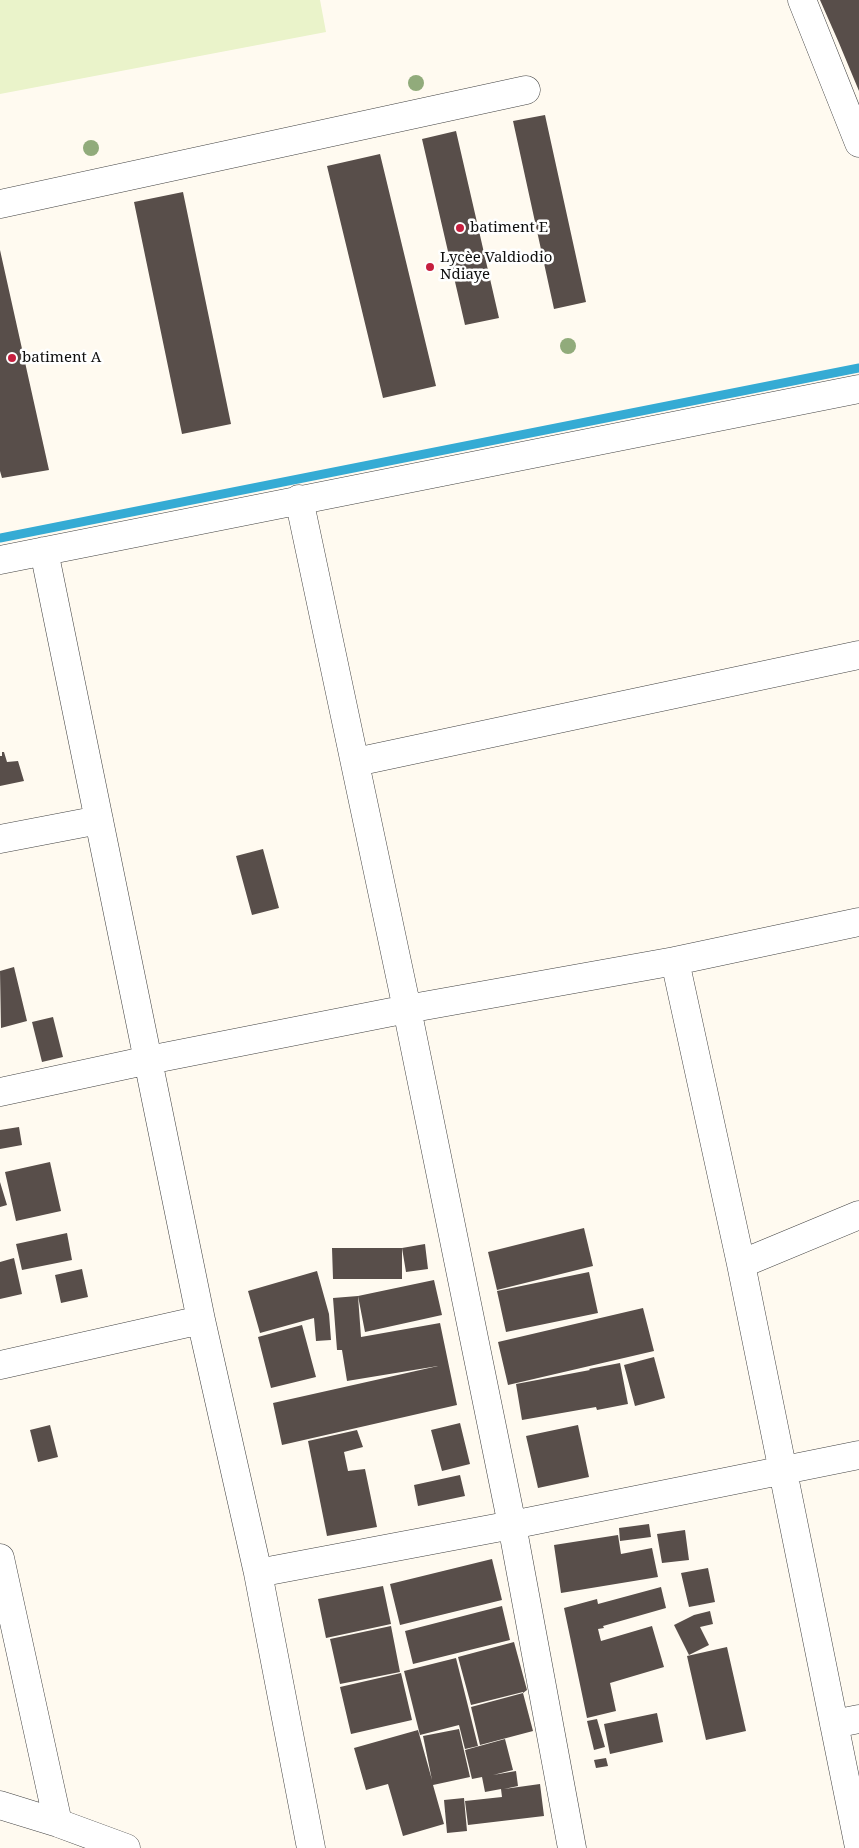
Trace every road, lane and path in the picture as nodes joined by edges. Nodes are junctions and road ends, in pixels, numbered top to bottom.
1 (802, 0) edge
2 (526, 90) dead end
3 (859, 143) edge
4 (0, 204) edge
5 (859, 388) edge
6 (299, 499) junction
7 (44, 551) junction
8 (0, 560) edge
9 (859, 655) edge
10 (356, 762) junction
11 (99, 820) junction
12 (0, 838) edge
13 (859, 922) edge
14 (675, 961) junction
15 (408, 1008) junction
16 (149, 1060) junction
17 (0, 1092) edge
18 (859, 1215) edge
19 (741, 1264) junction
20 (201, 1320) junction
21 (0, 1366) edge
22 (859, 1455) edge
23 (782, 1470) junction
24 (512, 1525) junction
25 (0, 1558) edge
26 (258, 1573) junction
27 (846, 1721) edge
28 (0, 1805) edge
29 (58, 1822) junction
30 (859, 1847) edge
31 (126, 1848) edge
32 (311, 1848) edge
33 (572, 1848) edge

1 - 3 street
2 - 4 street
5 - 6 street
6 - 7 street
6 - 10 street
7 - 8 street
7 - 11 street
9 - 10 street
10 - 15 street
11 - 12 street
11 - 16 street
13 - 14 street
14 - 15 street
14 - 19 street
15 - 16 street
15 - 24 street
16 - 17 street
16 - 20 street
18 - 19 street
19 - 23 street
20 - 21 street
20 - 26 street
22 - 23 street
23 - 24 street
23 - 27 street
24 - 26 street
24 - 33 street
25 - 29 street
26 - 32 street
27 - 30 street
28 - 29 street
29 - 31 street

